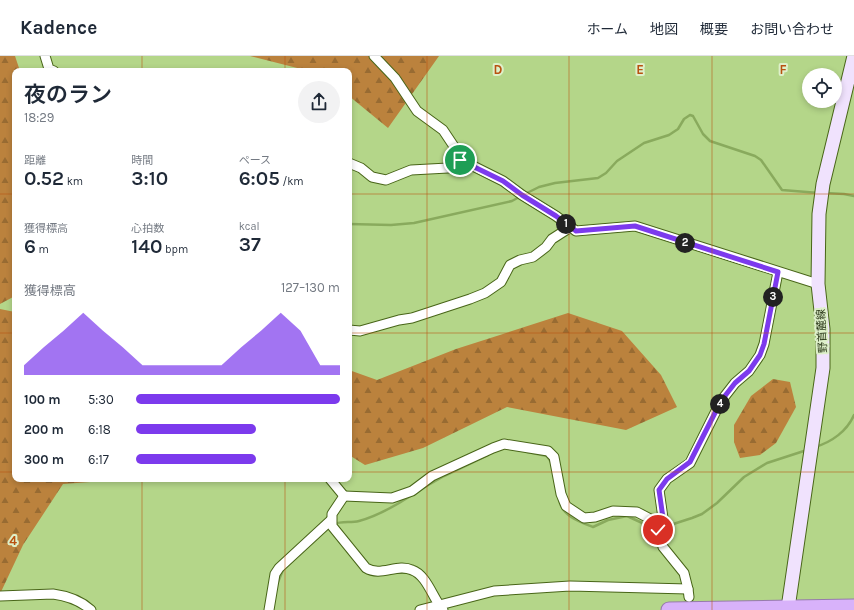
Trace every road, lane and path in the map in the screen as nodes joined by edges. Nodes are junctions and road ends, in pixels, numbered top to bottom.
1 (45, 56) edge
2 (374, 56) edge
3 (854, 56) edge
4 (49, 68) edge
5 (460, 160) junction
6 (352, 164) edge
7 (571, 228) junction
8 (778, 272) junction
9 (818, 284) junction
10 (352, 331) edge
11 (332, 482) edge
12 (344, 496) junction
13 (331, 520) junction
14 (658, 523) junction
15 (0, 596) edge
16 (854, 607) edge
17 (441, 608) edge
18 (788, 608) junction
19 (91, 610) edge
20 (269, 610) edge
21 (420, 610) edge
22 (669, 610) edge

1 - 4 street
2 - 5 street
3 - 9 main road, 野首麓線
5 - 6 street
5 - 7 street
7 - 8 street
7 - 10 street
8 - 9 street
8 - 14 street
9 - 18 main road, 野首麓線
11 - 12 street
12 - 13 street
12 - 14 street
13 - 17 street
13 - 20 street
14 - 17 street
15 - 19 street
16 - 18 highway
17 - 21 street
18 - 22 highway

